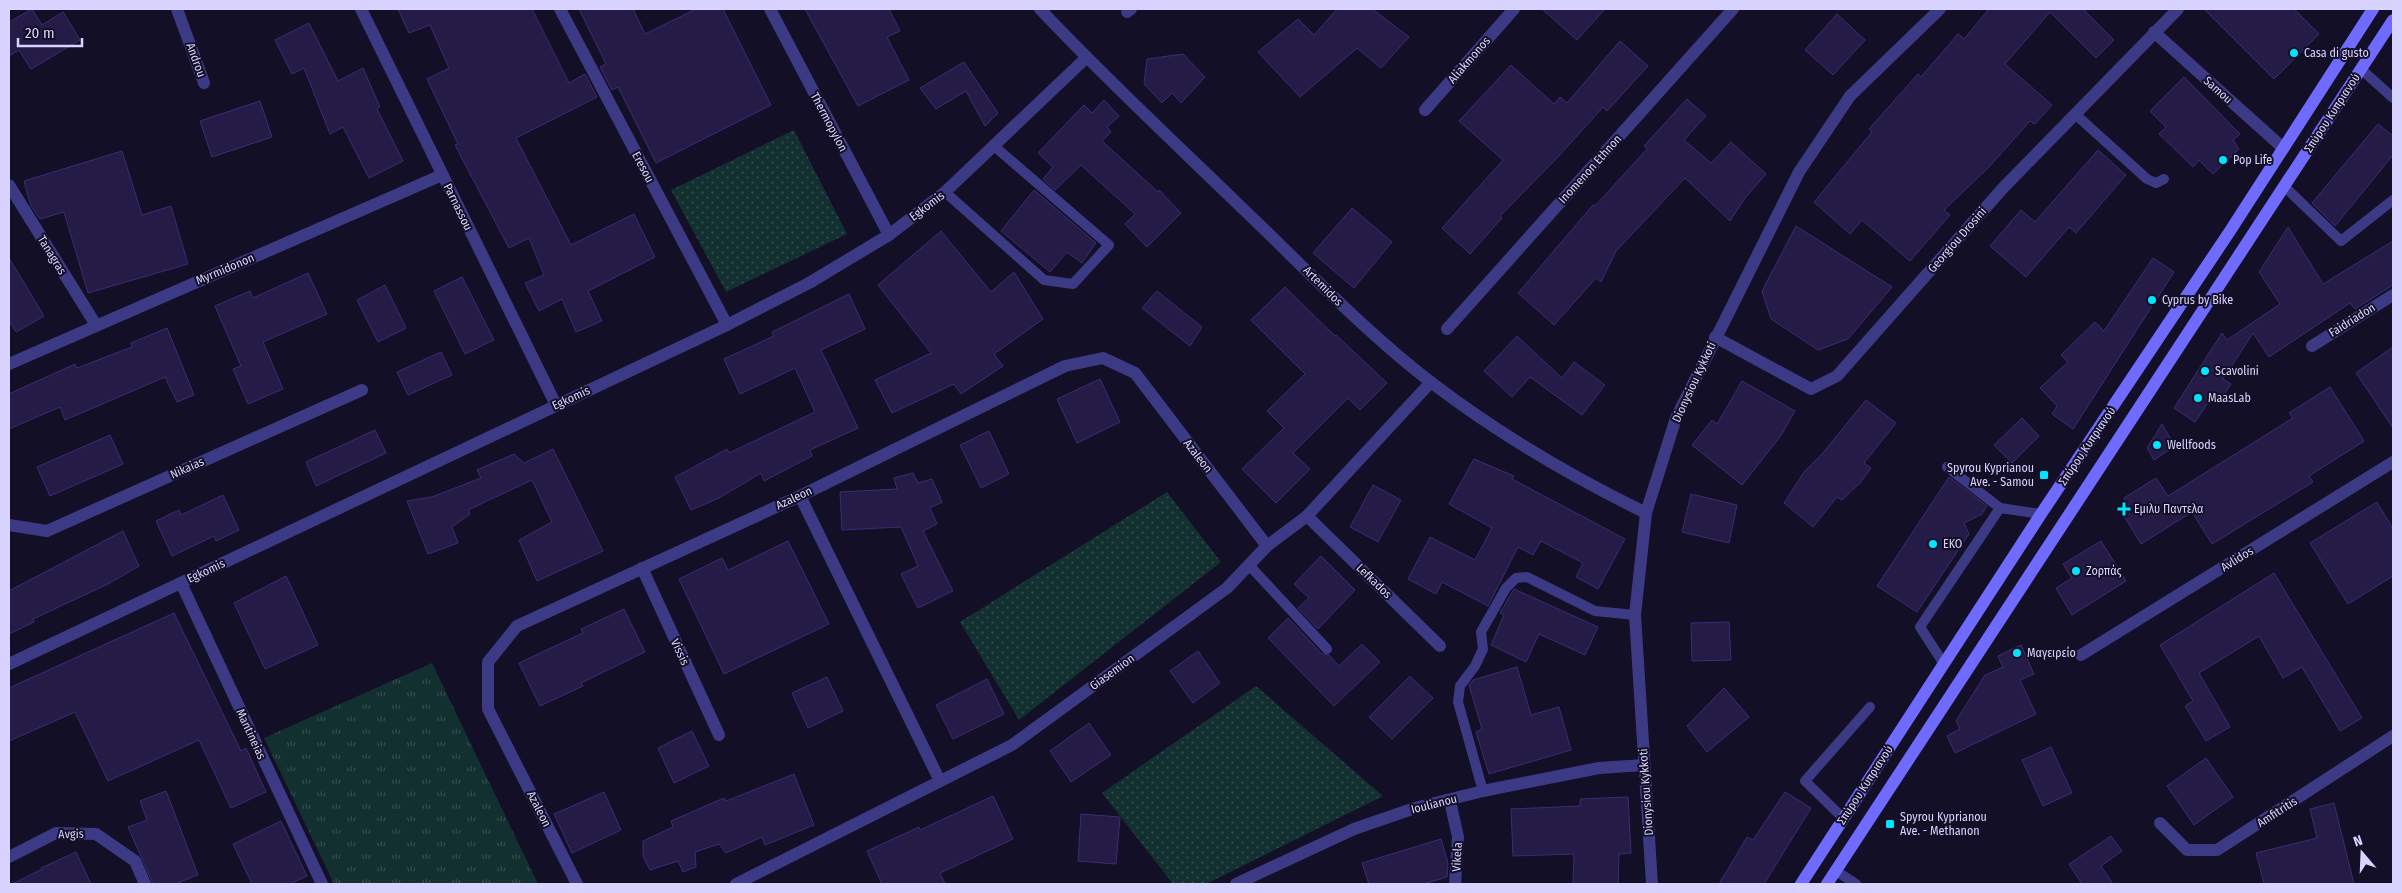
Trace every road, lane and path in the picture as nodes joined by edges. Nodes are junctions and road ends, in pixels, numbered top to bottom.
1 (177, 9) edge
2 (361, 9) edge
3 (560, 9) edge
4 (770, 9) edge
5 (1040, 9) edge
6 (1514, 9) edge
7 (1733, 9) edge
8 (1940, 9) edge
9 (2178, 9) edge
10 (2372, 9) edge
11 (2393, 20) edge
12 (2154, 32) junction
13 (1086, 58) junction
14 (2361, 69) junction
15 (204, 83) dead end
16 (2393, 98) edge
17 (1425, 110) dead end
18 (2075, 114) junction
19 (994, 146) junction
20 (2282, 147) junction
21 (442, 175) junction
22 (2164, 179) dead end
23 (9, 185) edge
24 (2284, 186) junction
25 (945, 192) junction
26 (2393, 200) edge
27 (889, 235) junction
28 (2393, 295) edge
29 (96, 325) junction
30 (727, 325) junction
31 (1447, 329) dead end
32 (1715, 337) junction
33 (2312, 346) dead end
34 (9, 364) edge
35 (1431, 382) junction
36 (362, 390) dead end
37 (556, 404) junction
38 (2393, 462) edge
39 (1947, 467) dead end
40 (800, 496) junction
41 (2000, 508) junction
42 (1646, 513) junction
43 (2042, 514) junction
44 (1307, 516) junction
45 (9, 525) edge
46 (1267, 546) junction
47 (1249, 565) junction
48 (642, 568) junction
49 (181, 583) junction
50 (1635, 615) junction
51 (1440, 646) dead end
52 (1328, 649) dead end
53 (2081, 655) dead end
54 (9, 664) edge
55 (1944, 664) junction
56 (1870, 707) dead end
57 (719, 735) dead end
58 (2393, 736) edge
59 (1644, 765) junction
60 (940, 781) junction
61 (1483, 791) junction
62 (1450, 801) junction
63 (1843, 818) junction
64 (2160, 823) dead end
65 (9, 857) edge
66 (1836, 871) junction
67 (759, 880) edge
68 (145, 884) edge
69 (322, 884) edge
70 (577, 884) edge
71 (736, 884) edge
72 (1236, 884) edge
73 (1455, 884) edge
74 (1652, 884) edge
75 (1801, 884) edge
76 (1827, 884) edge
77 (1856, 884) edge

1 - 15 street, Androu
2 - 21 street, Parnassou
3 - 30 street, Eresou
4 - 27 street, Thermopylon
5 - 13 street, Artemidos
6 - 17 street, Aliakmonos
7 - 31 street, Inomenon Ethnon
8 - 32 street, Dionysiou Kykkoti
9 - 12 street, Georgiou Drosini
10 - 20 main road, Σπύρου Κυπριανού
11 - 14 main road, Σπύρου Κυπριανού
12 - 18 street, Georgiou Drosini
12 - 20 street, Samou
13 - 19 street, Egkomis
13 - 35 street, Artemidos
14 - 16 lane
14 - 24 main road, Σπύρου Κυπριανού
18 - 22 lane
18 - 32 street, Georgiou Drosini
19 - 25 street, Egkomis
19 - 25 lane
20 - 43 main road, Σπύρου Κυπριανού
21 - 29 street, Myrmidonon
21 - 37 street, Parnassou
23 - 29 street, Tanagras
24 - 26 lane
24 - 66 main road, Σπύρου Κυπριανού
25 - 27 street, Egkomis
27 - 30 street, Egkomis
28 - 33 street, Faidriadon
29 - 34 street, Myrmidonon
30 - 37 street, Egkomis
32 - 42 street, Dionysiou Kykkoti
35 - 42 street, Artemidos
35 - 44 street, Giasemion
36 - 45 street, Nikaias
37 - 49 street, Egkomis
38 - 53 street, Avlidos
39 - 41 lane
40 - 46 street, Azaleon
40 - 48 street, Azaleon
40 - 60 street
41 - 43 lane
41 - 55 lane
42 - 50 street, Dionysiou Kykkoti
43 - 55 main road, Σπύρου Κυπριανού
44 - 46 street, Giasemion
44 - 51 street, Lefkados
46 - 47 street, Giasemion
47 - 52 lane
47 - 60 street, Giasemion
48 - 57 street, Vissis
48 - 70 street, Azaleon
49 - 54 street, Egkomis
49 - 69 street, Mantineias
50 - 59 street, Dionysiou Kykkoti
50 - 61 lane
55 - 63 main road, Σπύρου Κυπριανού
56 - 63 lane
58 - 64 street, Amfitritis
59 - 61 street, Ioulianou
59 - 74 street, Dionysiou Kykkoti
60 - 67 street, Giasemion
61 - 62 street, Ioulianou
62 - 72 street, Ioulianou
62 - 73 street, Vikela
63 - 75 main road, Σπύρου Κυπριανού
65 - 68 street, Avgis
66 - 76 main road, Σπύρου Κυπριανού
66 - 77 lane
67 - 71 street, Giasemion

